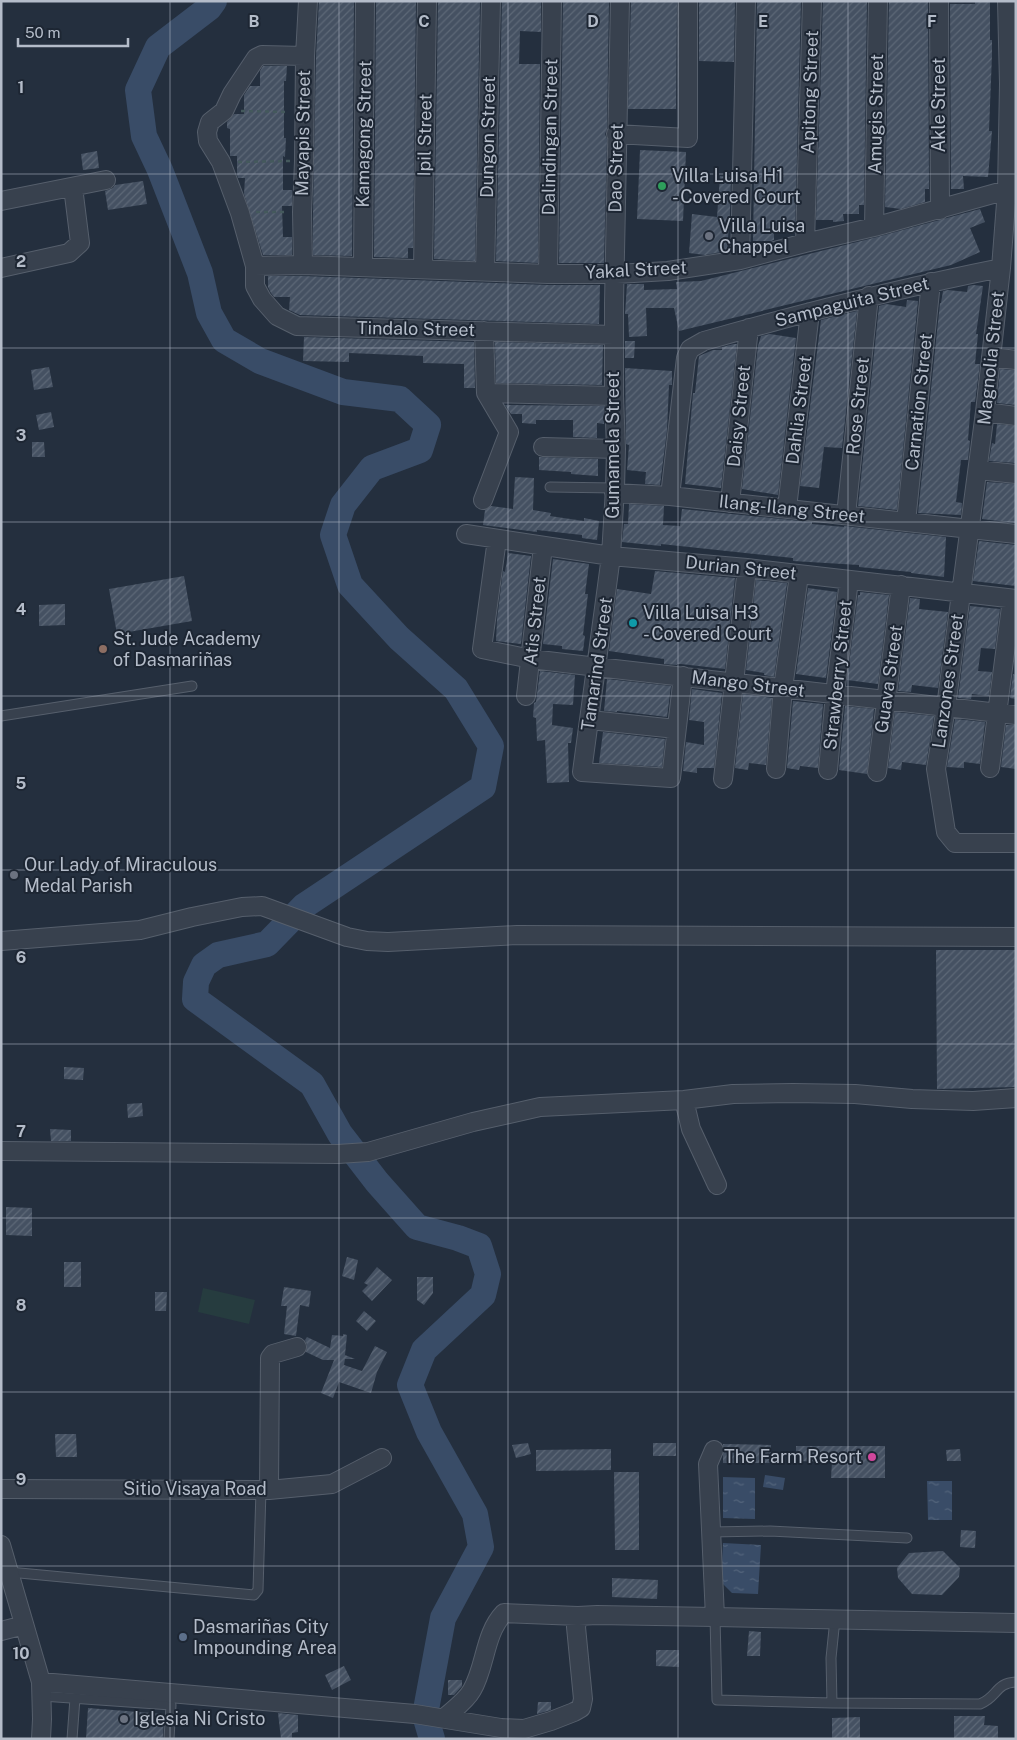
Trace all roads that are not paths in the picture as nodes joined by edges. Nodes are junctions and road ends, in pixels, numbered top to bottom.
1 (308, 1) edge
2 (365, 1) edge
3 (427, 1) edge
4 (491, 1) edge
5 (552, 1) edge
6 (620, 1) edge
7 (688, 1) edge
8 (746, 1) edge
9 (812, 1) edge
10 (878, 1) edge
11 (939, 1) edge
12 (1007, 1) edge
13 (305, 56) junction
14 (616, 134) junction
15 (106, 180) dead end
16 (73, 187) junction
17 (1007, 190) junction
18 (1, 201) edge
19 (940, 210) junction
20 (874, 227) junction
21 (805, 243) junction
22 (740, 260) junction
23 (303, 265) junction
24 (255, 266) junction
25 (362, 267) junction
26 (1, 268) edge
27 (1001, 268) junction
28 (423, 269) junction
29 (485, 272) junction
30 (548, 274) junction
31 (616, 274) junction
32 (931, 282) junction
33 (869, 296) junction
34 (810, 312) junction
35 (749, 328) junction
36 (484, 331) junction
37 (614, 335) junction
38 (991, 356) junction
39 (1016, 360) edge
40 (486, 393) junction
41 (614, 396) junction
42 (985, 412) junction
43 (1016, 416) edge
44 (544, 447) dead end
45 (616, 449) junction
46 (978, 470) junction
47 (1016, 474) edge
48 (550, 487) dead end
49 (615, 490) junction
50 (670, 496) junction
51 (483, 500) dead end
52 (730, 503) junction
53 (787, 508) junction
54 (846, 515) junction
55 (906, 522) junction
56 (969, 528) junction
57 (466, 534) dead end
58 (1016, 534) edge
59 (496, 539) junction
60 (543, 546) junction
61 (611, 556) junction
62 (747, 568) junction
63 (799, 574) junction
64 (849, 580) junction
65 (902, 585) junction
66 (961, 593) junction
67 (1014, 599) edge
68 (531, 659) junction
69 (597, 667) junction
70 (682, 676) junction
71 (734, 682) junction
72 (192, 686) dead end
73 (783, 688) junction
74 (835, 694) junction
75 (526, 696) dead end
76 (885, 701) junction
77 (946, 707) junction
78 (1007, 714) edge
79 (1, 716) edge
80 (590, 720) junction
81 (676, 729) junction
82 (990, 768) dead end
83 (776, 770) dead end
84 (828, 770) dead end
85 (877, 772) dead end
86 (723, 779) dead end
87 (1016, 843) edge
88 (1016, 937) edge
89 (1, 941) edge
90 (1016, 1098) edge
91 (684, 1100) junction
92 (1, 1151) edge
93 (717, 1185) dead end
94 (297, 1347) dead end
95 (714, 1450) dead end
96 (382, 1458) dead end
97 (1, 1489) edge
98 (265, 1490) junction
99 (711, 1532) junction
100 (907, 1538) dead end
101 (1, 1546) edge
102 (9, 1572) junction
103 (578, 1616) junction
104 (715, 1617) junction
105 (835, 1618) junction
106 (1016, 1624) edge
107 (24, 1625) junction
108 (1, 1631) edge
109 (1016, 1682) edge
110 (42, 1689) junction
111 (75, 1698) junction
112 (832, 1703) junction
113 (441, 1718) junction
114 (41, 1739) edge
115 (72, 1739) edge
116 (169, 1739) edge

1 - 13 street, Mayapis Street
2 - 25 street, Kamagong Street
3 - 28 street, Ipil Street
4 - 29 street, Dungon Street
5 - 30 street, Dalindingan Street
6 - 14 street, Dao Street
7 - 14 street
8 - 22 street
9 - 21 street, Apitong Street
10 - 20 street, Amugis Street
11 - 19 street, Akle Street
12 - 17 street, Magnolia Street
13 - 23 street, Mayapis Street
13 - 24 street, Tindalo Street
14 - 31 street, Dao Street
15 - 16 street
16 - 18 street
16 - 26 street
17 - 19 street, Yakal Street
17 - 27 street, Magnolia Street
19 - 20 street, Yakal Street
20 - 21 street, Yakal Street
21 - 22 street, Yakal Street
22 - 31 street, Yakal Street
23 - 24 street, Yakal Street
23 - 25 street, Yakal Street
24 - 36 street, Tindalo Street
25 - 28 street, Yakal Street
27 - 32 street, Sampaguita Street
27 - 38 street, Magnolia Street
28 - 29 street, Yakal Street
29 - 30 street, Yakal Street
30 - 31 street, Yakal Street
31 - 37 street, Dao Street
32 - 33 street, Sampaguita Street
32 - 55 street, Carnation Street
33 - 34 street, Sampaguita Street
33 - 54 street, Rose Street
34 - 35 street, Sampaguita Street
34 - 53 street, Dahlia Street
35 - 50 street, Sampaguita Street
35 - 52 street, Daisy Street
36 - 37 street, Tindalo Street
36 - 40 street
37 - 41 street, Gumamela Street
38 - 39 street
38 - 42 street, Magnolia Street
40 - 41 street
40 - 51 street
41 - 45 street, Gumamela Street
42 - 43 street
42 - 46 street, Magnolia Street
44 - 45 street
45 - 49 street, Gumamela Street
46 - 47 street
46 - 56 street, Magnolia Street
48 - 49 lane
49 - 50 street, Ilang-Ilang Street
49 - 61 street, Gumamela Street
50 - 52 street, Ilang-Ilang Street
52 - 53 street, Ilang-Ilang Street
53 - 54 street, Ilang-Ilang Street
54 - 55 street, Ilang-Ilang Street
55 - 56 street, Ilang-Ilang Street
56 - 58 street, Ilang-Ilang Street
56 - 66 street, Magnolia Street
57 - 59 street, Durian Street
59 - 60 street, Durian Street
59 - 68 street, Mango Street
60 - 61 street, Durian Street
60 - 68 street, Atis Street
61 - 62 street, Durian Street
61 - 69 street, Tamarind Street
62 - 63 street, Durian Street
62 - 71 street
63 - 64 street, Durian Street
63 - 73 street
64 - 65 street, Durian Street
64 - 74 street, Strawberry Street
65 - 66 street, Durian Street
65 - 76 street, Guava Street
66 - 67 street, Durian Street
66 - 77 street, Lanzones Street
67 - 78 street
68 - 69 street, Mango Street
68 - 75 street, Atis Street
69 - 70 street, Mango Street
69 - 80 street, Tamarind Street
70 - 71 street, Mango Street
70 - 81 street
71 - 73 street, Mango Street
71 - 86 street
72 - 79 lane
73 - 74 street, Mango Street
73 - 83 street
74 - 76 street, Mango Street
74 - 84 street, Strawberry Street
76 - 77 street, Mango Street
76 - 85 street, Guava Street
77 - 78 street, Mango Street
77 - 87 street, Lanzones Street
78 - 82 street
80 - 81 street
80 - 81 street, Tamarind Street
88 - 89 street
90 - 91 street
91 - 92 street
91 - 93 street
94 - 98 street
95 - 99 street
96 - 98 street, Sitio Visaya Road
97 - 98 street, Sitio Visaya Road
98 - 102 lane
99 - 100 lane
99 - 104 street
101 - 102 street
102 - 107 street
103 - 104 street
103 - 113 street
103 - 113 street
104 - 105 street
104 - 112 lane
105 - 106 street
105 - 112 lane
107 - 108 street
107 - 110 street
109 - 112 lane
110 - 111 lane
110 - 113 street
110 - 114 street
111 - 115 lane
111 - 116 lane

